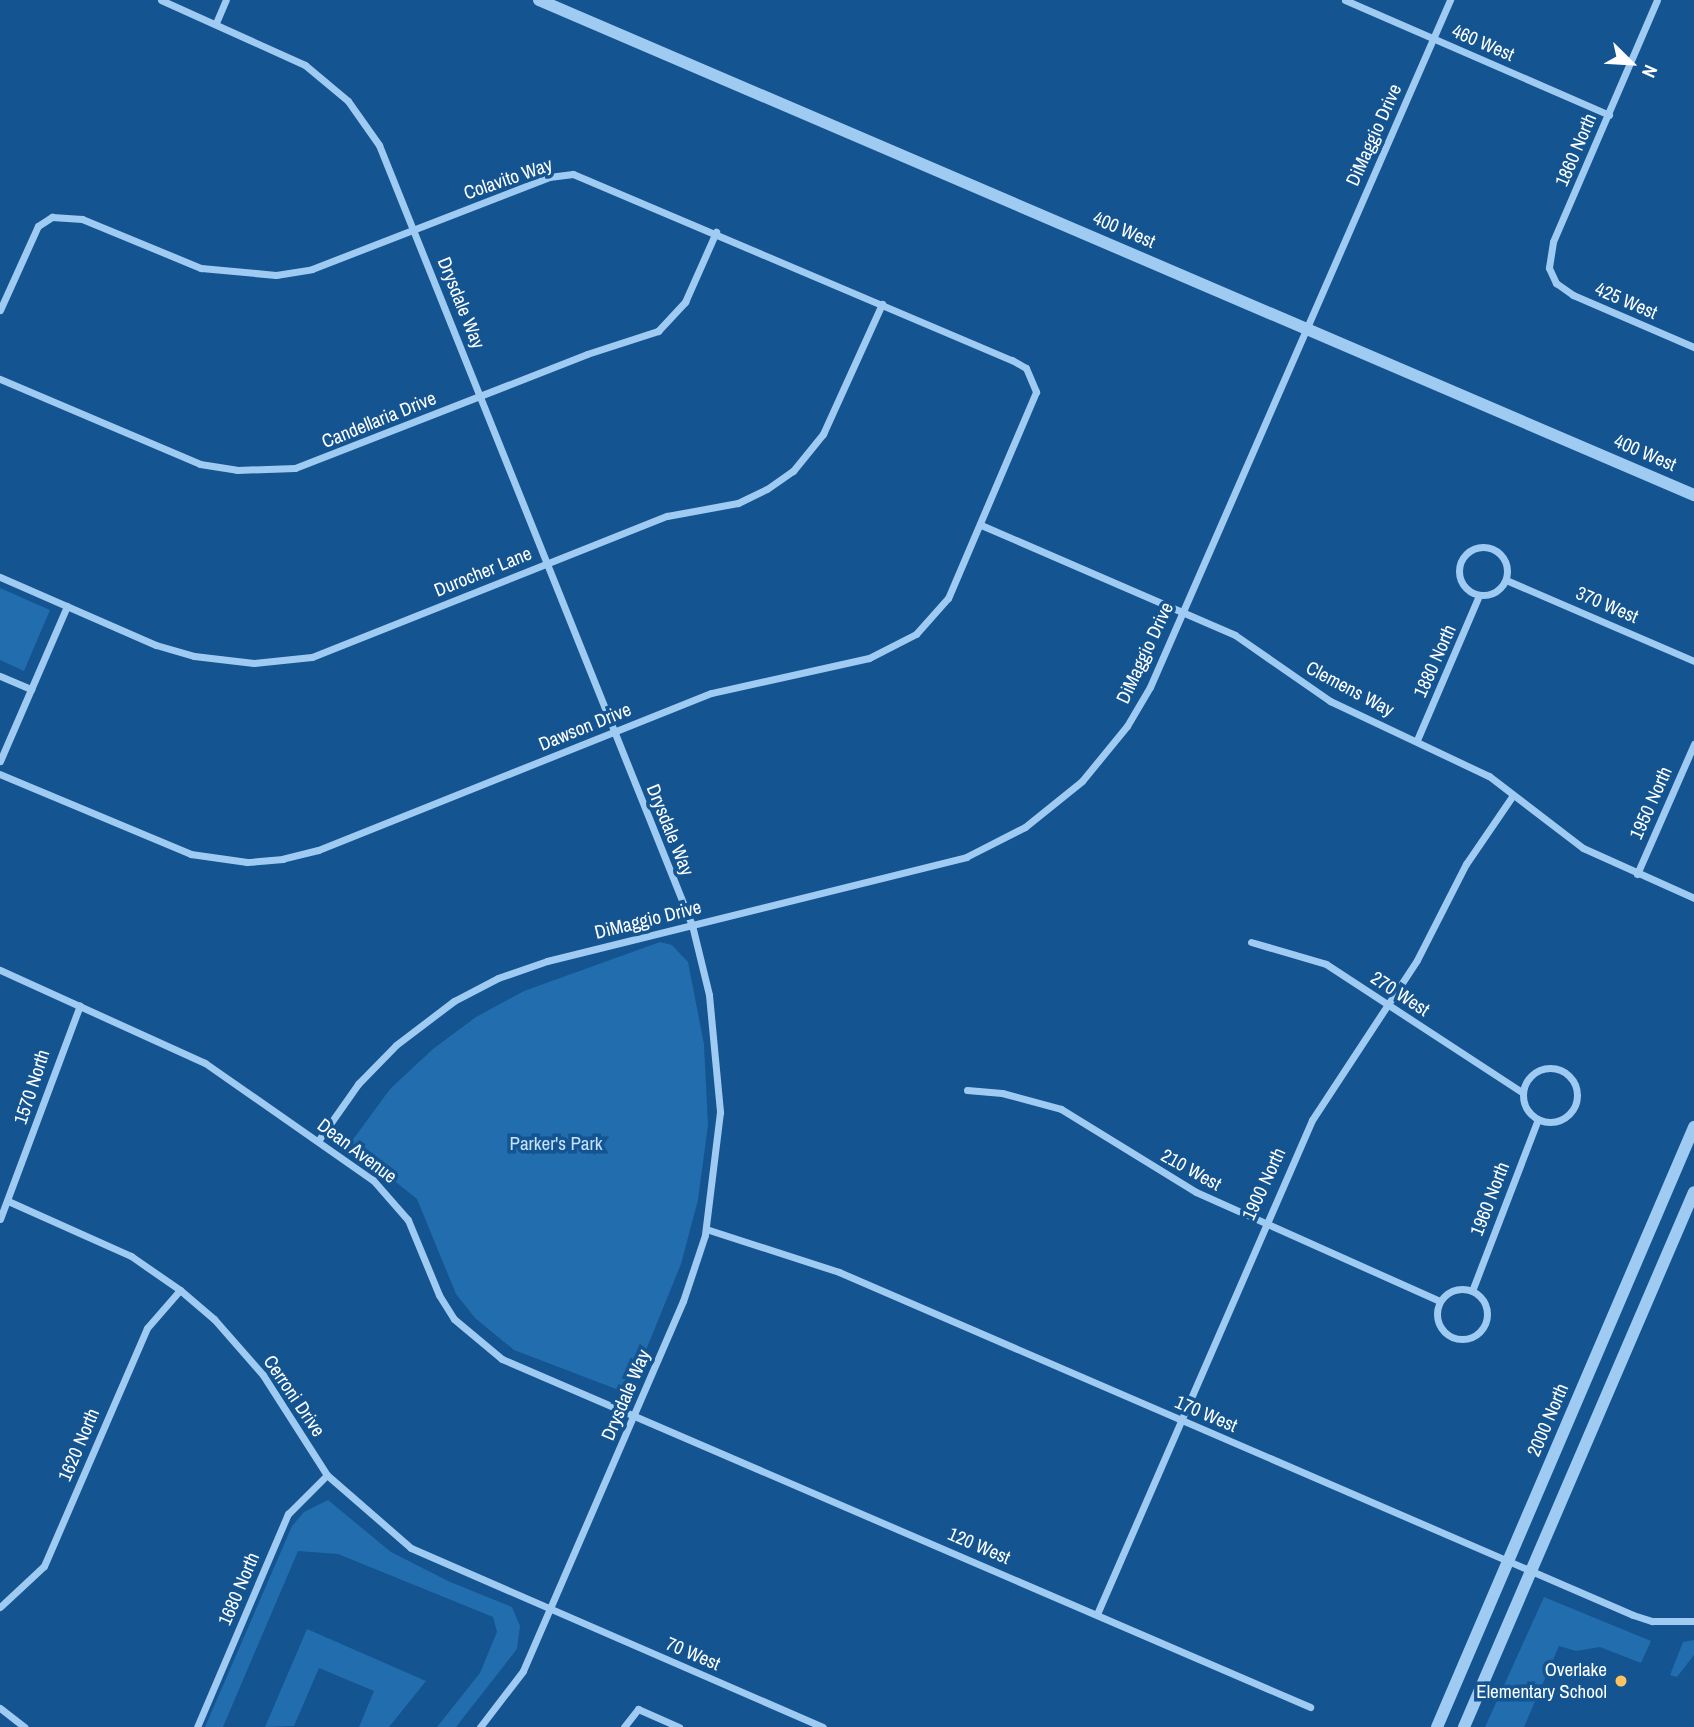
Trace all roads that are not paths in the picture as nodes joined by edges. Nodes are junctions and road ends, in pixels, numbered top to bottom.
1 (161, 0) edge
2 (226, 0) edge
3 (539, 0) edge
4 (1345, 0) edge
5 (1450, 0) edge
6 (1657, 0) edge
7 (216, 23) junction
8 (1433, 39) junction
9 (1609, 115) junction
10 (414, 229) junction
11 (716, 232) junction
12 (1552, 275) joint
13 (882, 304) junction
14 (0, 310) edge
15 (1305, 328) junction
16 (1694, 348) edge
17 (0, 379) edge
18 (1034, 379) joint
19 (481, 397) junction
20 (1694, 495) edge
21 (981, 525) junction
22 (547, 563) junction
23 (0, 577) edge
24 (1506, 580) junction
25 (1479, 595) junction
26 (67, 606) junction
27 (1182, 613) junction
28 (1694, 661) edge
29 (0, 676) edge
30 (31, 689) junction
31 (614, 732) junction
32 (1417, 740) junction
33 (1694, 744) edge
34 (0, 761) edge
35 (0, 774) edge
36 (1513, 795) junction
37 (1637, 874) junction
38 (1694, 898) edge
39 (692, 925) junction
40 (1251, 942) dead end
41 (0, 970) edge
42 (80, 1005) junction
43 (1387, 1005) junction
44 (967, 1090) dead end
45 (1523, 1093) junction
46 (1538, 1119) junction
47 (1694, 1127) edge
48 (318, 1141) junction
49 (1694, 1192) edge
50 (8, 1201) junction
51 (0, 1219) edge
52 (1263, 1223) junction
53 (706, 1229) junction
54 (180, 1290) junction
55 (1472, 1291) junction
56 (1440, 1301) junction
57 (635, 1415) junction
58 (1180, 1420) junction
59 (327, 1475) junction
60 (1508, 1560) junction
61 (1531, 1570) junction
62 (0, 1607) edge
63 (550, 1610) junction
64 (1097, 1614) junction
65 (1694, 1621) edge
66 (1310, 1707) dead end
67 (0, 1708) edge
68 (24, 1727) edge
69 (197, 1727) edge
70 (480, 1727) edge
71 (624, 1727) edge
72 (679, 1727) edge
73 (823, 1727) edge
74 (1437, 1727) edge
75 (1464, 1727) edge

1 - 7 street, Drysdale Way
2 - 7 street
3 - 15 street, 400 West
4 - 8 street, 460 West
5 - 8 street, DiMaggio Drive
6 - 9 street, 1860 North
7 - 10 street, Drysdale Way
8 - 9 street, 460 West
8 - 15 street, DiMaggio Drive
9 - 12 street, 1860 North
10 - 11 street, Colavito Way
10 - 14 street, Colavito Way
10 - 19 street, Drysdale Way
11 - 13 street, Colavito Way
11 - 19 street, Candellaria Drive
12 - 16 street, 425 West
13 - 18 street, Colavito Way
13 - 22 street, Durocher Lane
15 - 20 street, 400 West
15 - 27 street, DiMaggio Drive
17 - 19 street, Candellaria Drive
18 - 21 street, Dawson Drive
19 - 22 street, Drysdale Way
21 - 27 street, Clemens Way
21 - 31 street, Dawson Drive
22 - 26 street, Durocher Lane
22 - 31 street, Drysdale Way
23 - 26 street, Durocher Lane
24 - 25 street
24 - 25 street
24 - 28 street, 370 West
25 - 32 street, 1880 North
26 - 30 street
27 - 32 street, Clemens Way
27 - 39 street, DiMaggio Drive
29 - 30 street
30 - 34 street
31 - 35 street, Dawson Drive
31 - 39 street, Drysdale Way
32 - 36 street, Clemens Way
33 - 37 street, 1950 North
36 - 37 street, Clemens Way
36 - 43 street, 1900 North
37 - 38 street, Clemens Way
39 - 48 street, DiMaggio Drive
39 - 53 street, Drysdale Way
40 - 43 street, 270 West
41 - 42 street, Dean Avenue
42 - 48 street, Dean Avenue
42 - 50 street, 1570 North
43 - 45 street, 270 West
43 - 52 street, 1900 North
44 - 52 street, 210 West
45 - 46 street
45 - 46 street
46 - 55 street, 1960 North
47 - 60 street, 2000 North
48 - 57 street, Dean Avenue
49 - 61 street
50 - 51 street, 1570 North
50 - 54 street, Cerroni Drive
52 - 56 street, 210 West
52 - 58 street, 1900 North
53 - 57 street, Drysdale Way
53 - 58 street, 170 West
54 - 59 street, Cerroni Drive
54 - 62 street, 1620 North
55 - 56 street
55 - 56 street
57 - 63 street, Drysdale Way
57 - 64 street, 120 West
58 - 60 street, 170 West
58 - 64 street, 1900 North
59 - 63 street, Cerroni Drive
59 - 69 street, 1680 North
60 - 61 street, 170 West
60 - 74 street, 2000 North
61 - 65 street, 170 West
61 - 75 street
63 - 70 street, Drysdale Way
63 - 73 street, 70 West
64 - 66 street, 120 West
67 - 68 street
71 - 72 street

